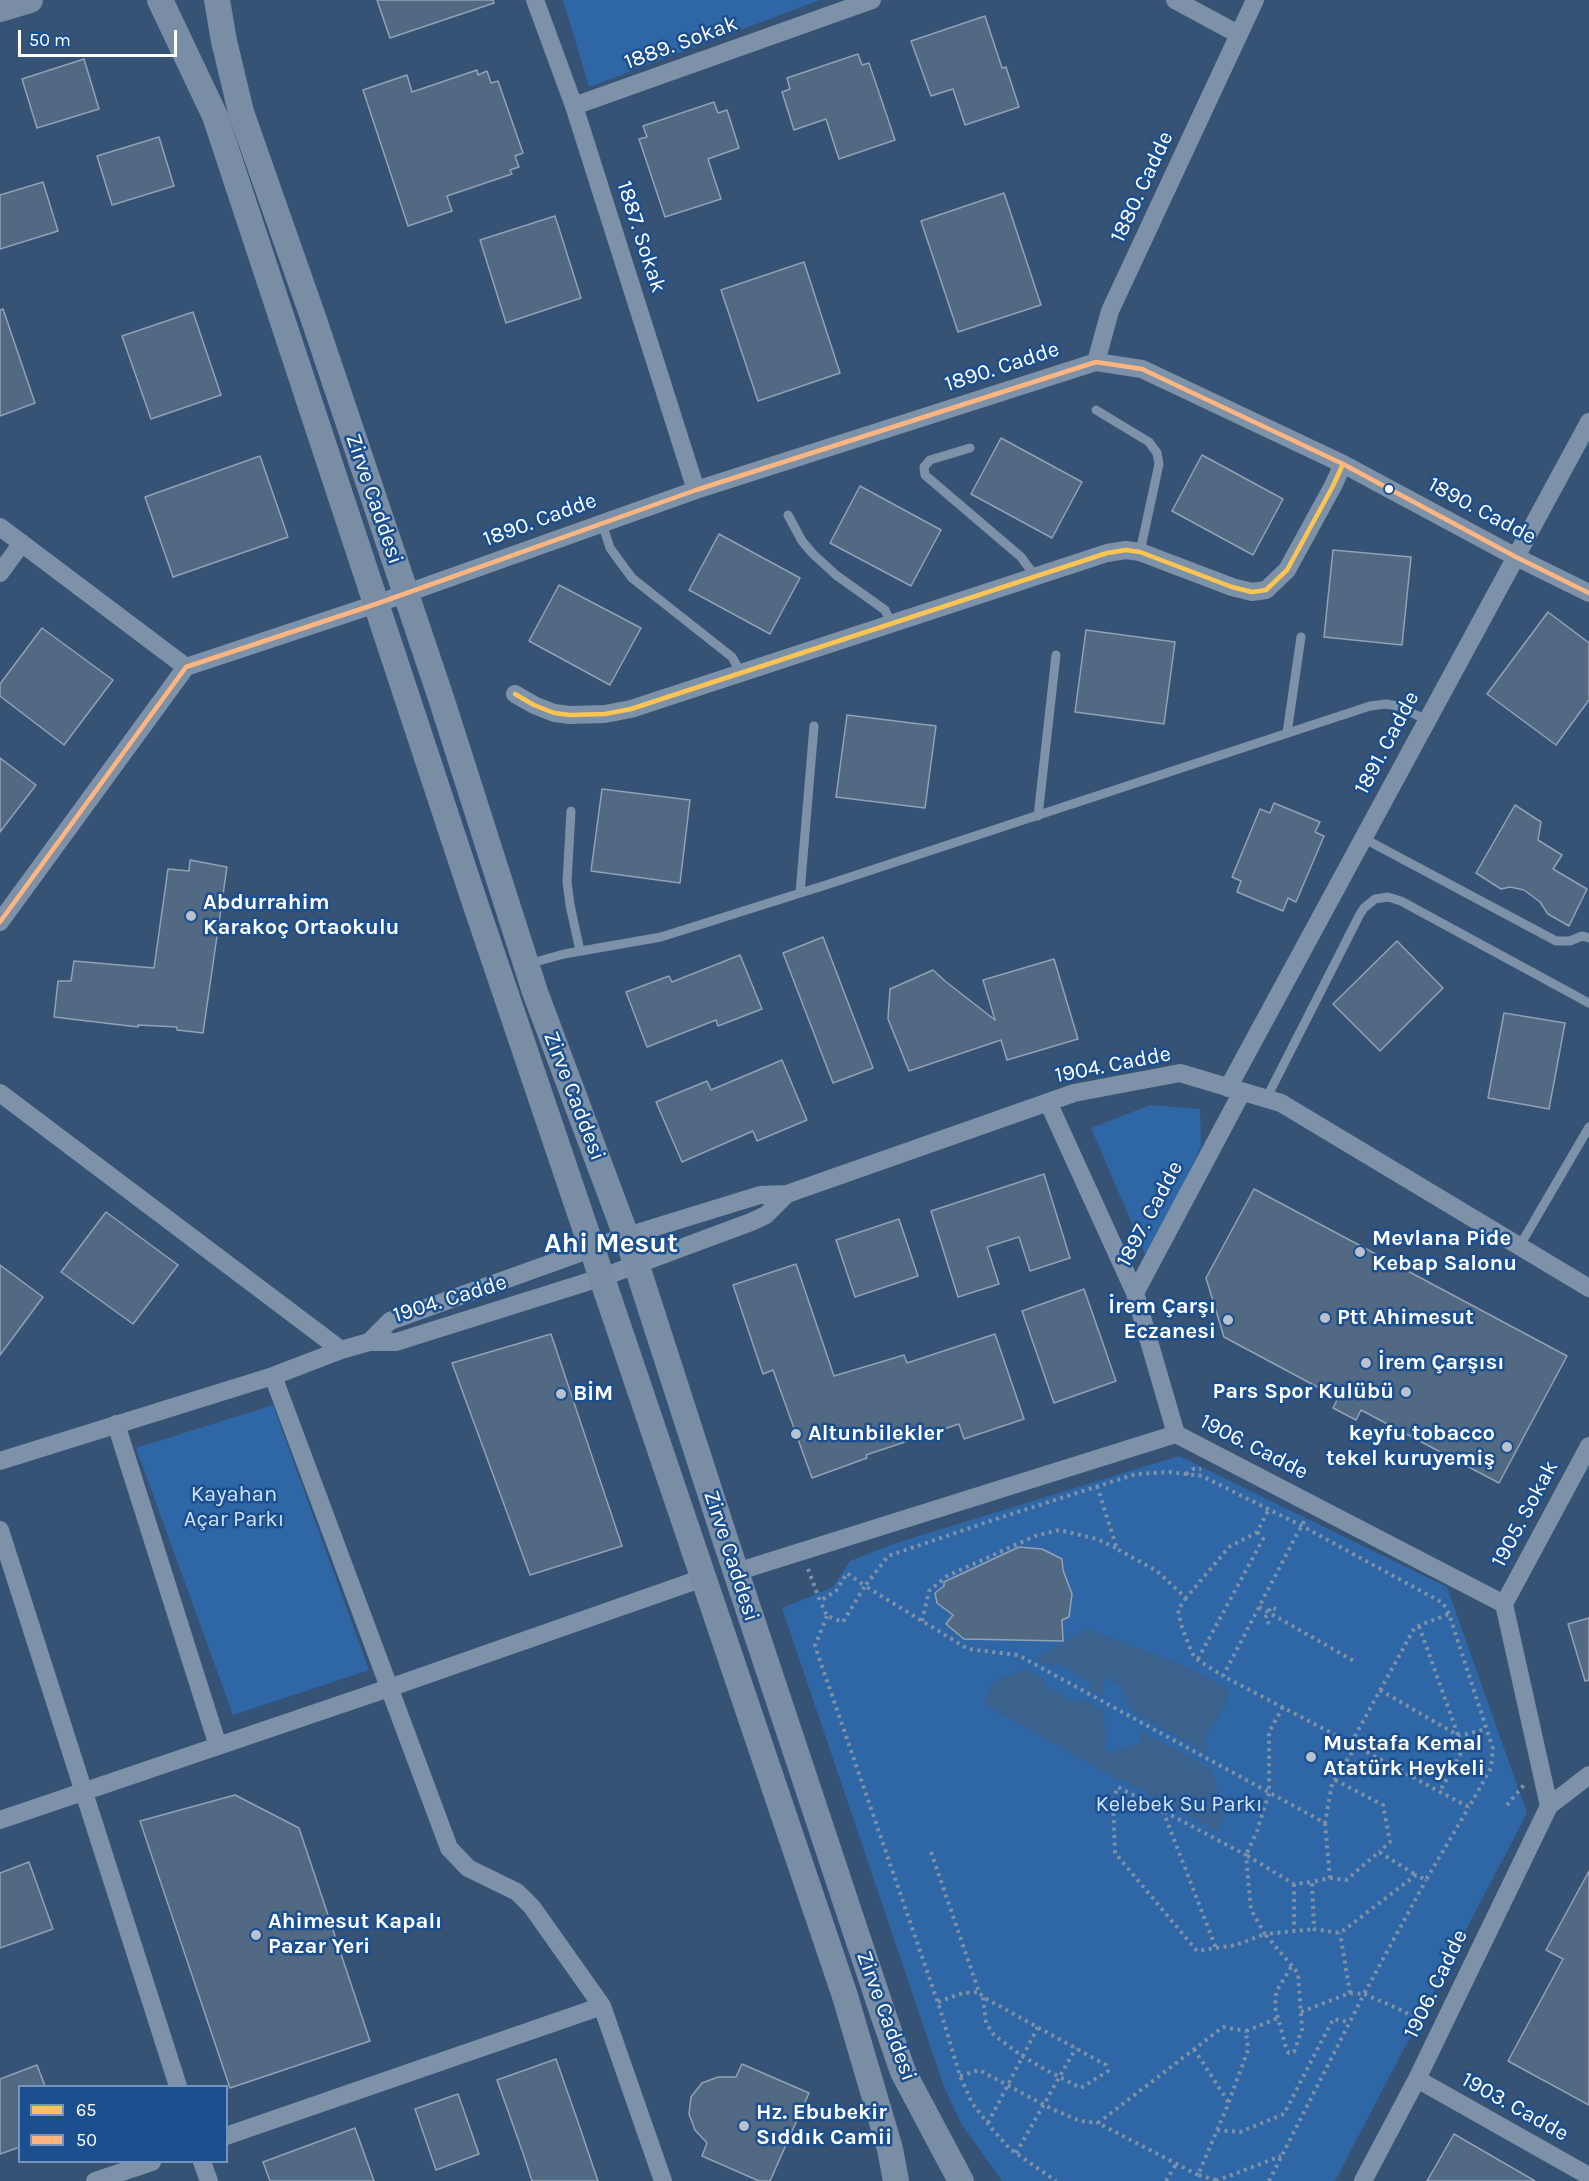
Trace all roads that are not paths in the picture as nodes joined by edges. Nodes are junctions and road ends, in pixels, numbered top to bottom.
1 (30, 0) edge
2 (160, 0) edge
3 (217, 0) edge
4 (535, 0) edge
5 (872, 0) edge
6 (1175, 0) edge
7 (1255, 0) edge
8 (0, 9) edge
9 (1238, 34) junction
10 (574, 106) junction
11 (1096, 362) junction
12 (1096, 410) dead end
13 (1589, 422) edge
14 (970, 448) dead end
15 (1343, 464) junction
16 (696, 490) junction
17 (788, 515) dead end
18 (602, 523) junction
19 (0, 527) edge
20 (22, 543) junction
21 (1140, 552) junction
22 (1516, 556) junction
23 (0, 573) edge
24 (1035, 576) junction
25 (406, 593) junction
26 (1589, 593) edge
27 (376, 604) junction
28 (891, 623) junction
29 (1301, 637) dead end
30 (1056, 655) dead end
31 (186, 667) junction
32 (741, 673) junction
33 (515, 694) dead end
34 (1427, 720) junction
35 (814, 726) dead end
36 (1287, 734) junction
37 (571, 811) dead end
38 (1038, 816) junction
39 (1364, 838) junction
40 (801, 893) junction
41 (2, 915) edge
42 (1589, 938) edge
43 (580, 951) junction
44 (526, 965) junction
45 (1589, 1003) edge
46 (1235, 1090) junction
47 (0, 1093) edge
48 (1266, 1099) junction
49 (1048, 1102) junction
50 (1589, 1127) edge
51 (787, 1194) junction
52 (627, 1236) junction
53 (1519, 1247) junction
54 (593, 1248) junction
55 (637, 1264) junction
56 (603, 1277) junction
57 (1589, 1288) edge
58 (1135, 1293) junction
59 (369, 1342) junction
60 (341, 1350) junction
61 (273, 1376) junction
62 (116, 1425) junction
63 (1176, 1434) junction
64 (1589, 1446) edge
65 (0, 1461) edge
66 (0, 1530) edge
67 (736, 1572) junction
68 (703, 1578) junction
69 (1504, 1604) junction
70 (388, 1688) junction
71 (218, 1746) junction
72 (1589, 1775) edge
73 (82, 1792) junction
74 (1549, 1806) junction
75 (0, 1820) edge
76 (602, 2006) junction
77 (1417, 2079) junction
78 (178, 2085) edge
79 (228, 2135) edge
80 (149, 2163) edge
81 (202, 2163) edge
82 (1589, 2176) edge
83 (95, 2181) edge
84 (209, 2181) edge
85 (663, 2181) edge
86 (896, 2181) edge
87 (961, 2181) edge
88 (1363, 2181) edge

1 - 8 main road
2 - 27 main road, Zirve Caddesi
3 - 25 main road, Zirve Caddesi
4 - 10 street, 1887. Sokak
5 - 10 street, 1889. Sokak
6 - 9 street
7 - 9 street, 1880. Cadde
9 - 11 street, 1880. Cadde
10 - 16 street, 1887. Sokak
11 - 15 street, 1890. Cadde
11 - 16 street, 1890. Cadde
12 - 21 lane
13 - 22 street, 1891. Cadde
14 - 24 lane
15 - 21 street
15 - 22 street, 1890. Cadde
16 - 18 street, 1890. Cadde
17 - 28 lane
18 - 25 street, 1890. Cadde
18 - 32 lane
19 - 20 street
20 - 23 street
20 - 31 street
21 - 24 street
22 - 26 street, 1890. Cadde
22 - 34 street, 1891. Cadde
24 - 28 street
25 - 27 street, 1890. Cadde
25 - 44 main road, Zirve Caddesi
27 - 31 street, 1890. Cadde
27 - 54 main road, Zirve Caddesi
28 - 32 street
29 - 36 lane
30 - 38 lane
31 - 41 street
32 - 33 street
34 - 36 lane
34 - 39 street, 1891. Cadde
35 - 40 lane
36 - 38 lane
37 - 43 lane
38 - 40 lane
39 - 42 lane
39 - 46 street, 1891. Cadde
40 - 43 lane
43 - 44 lane
44 - 52 main road, Zirve Caddesi
45 - 48 lane
46 - 48 street, 1904. Cadde
46 - 49 street, 1904. Cadde
46 - 58 street, 1897. Cadde
47 - 60 street
48 - 53 street, 1904. Cadde
49 - 51 street, 1904. Cadde
49 - 58 street
50 - 53 lane
51 - 52 street, 1904. Cadde
51 - 55 street, 1904. Cadde
52 - 54 street, 1904. Cadde
52 - 55 main road, Zirve Caddesi
53 - 57 street, 1904. Cadde
54 - 56 main road, Zirve Caddesi
54 - 59 street, 1904. Cadde
55 - 56 street, 1904. Cadde
55 - 67 main road, Zirve Caddesi
56 - 59 street, 1904. Cadde
56 - 68 main road, Zirve Caddesi
58 - 63 street, 1897. Cadde
59 - 60 street
60 - 61 street
61 - 62 street
61 - 70 street
62 - 65 street
62 - 71 street
63 - 67 street, 1906. Cadde
63 - 69 street, 1906. Cadde
64 - 69 street, 1905. Sokak
66 - 73 street
67 - 87 main road, Zirve Caddesi
68 - 70 street
68 - 86 main road, Zirve Caddesi
69 - 74 street
70 - 71 street
70 - 76 street
71 - 73 street
72 - 74 street, 1906. Cadde
73 - 75 street
73 - 78 street
74 - 77 street, 1906. Cadde
76 - 79 street
76 - 85 street
77 - 82 street, 1903. Cadde
77 - 88 street, 1906. Cadde
80 - 83 street
81 - 84 street

